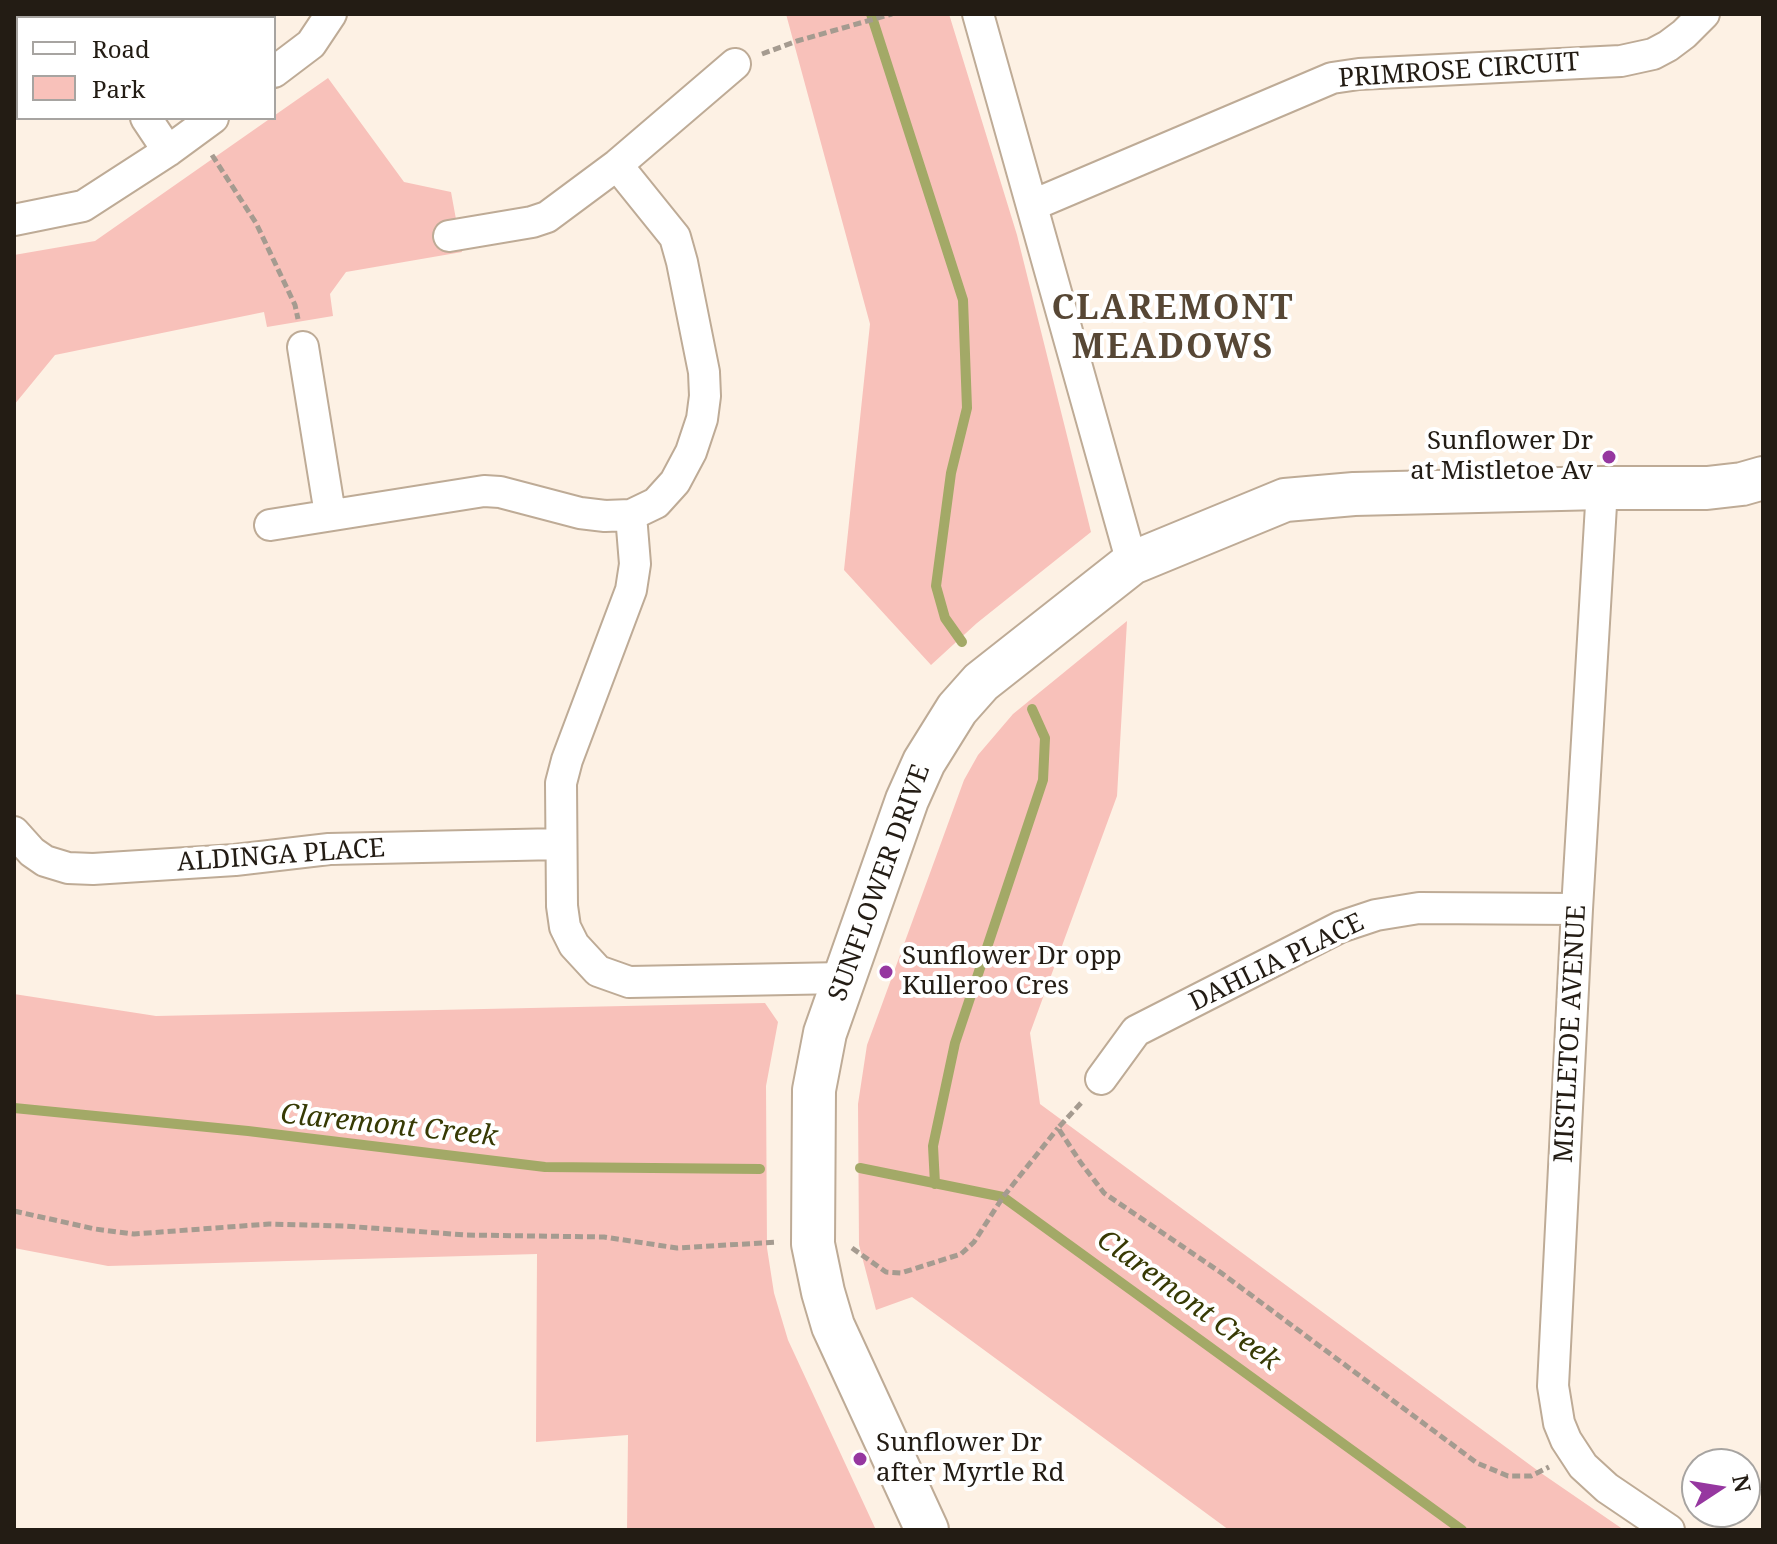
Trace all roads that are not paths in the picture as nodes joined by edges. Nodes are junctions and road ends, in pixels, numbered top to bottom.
1 (331, 14) edge
2 (978, 14) edge
3 (1704, 14) edge
4 (735, 64) road end
5 (276, 70) edge
6 (147, 120) edge
7 (205, 124) edge
8 (168, 151) junction
9 (617, 165) junction
10 (1033, 205) junction
11 (14, 220) edge
12 (449, 236) dead end
13 (303, 347) road end
14 (1763, 478) edge
15 (1602, 488) junction
16 (330, 514) junction
17 (631, 515) junction
18 (270, 525) dead end
19 (1132, 563) junction
20 (14, 832) edge
21 (561, 844) junction
22 (1577, 909) junction
23 (844, 978) junction
24 (1101, 1079) road end
25 (927, 1530) edge
26 (1669, 1530) edge

1 - 5 street
2 - 10 street
3 - 10 street, PRIMROSE CIRCUIT
4 - 9 street
6 - 8 street
7 - 8 street
8 - 11 street
9 - 12 street
9 - 17 street
10 - 19 street
13 - 16 street
14 - 15 street, SUNFLOWER DRIVE
15 - 19 street, SUNFLOWER DRIVE
15 - 22 street, MISTLETOE AVENUE
16 - 17 street
16 - 18 street
17 - 21 street
19 - 23 street, SUNFLOWER DRIVE
20 - 21 street, ALDINGA PLACE
21 - 23 street
22 - 24 street, DAHLIA PLACE
22 - 26 street, MISTLETOE AVENUE
23 - 25 street, SUNFLOWER DRIVE

